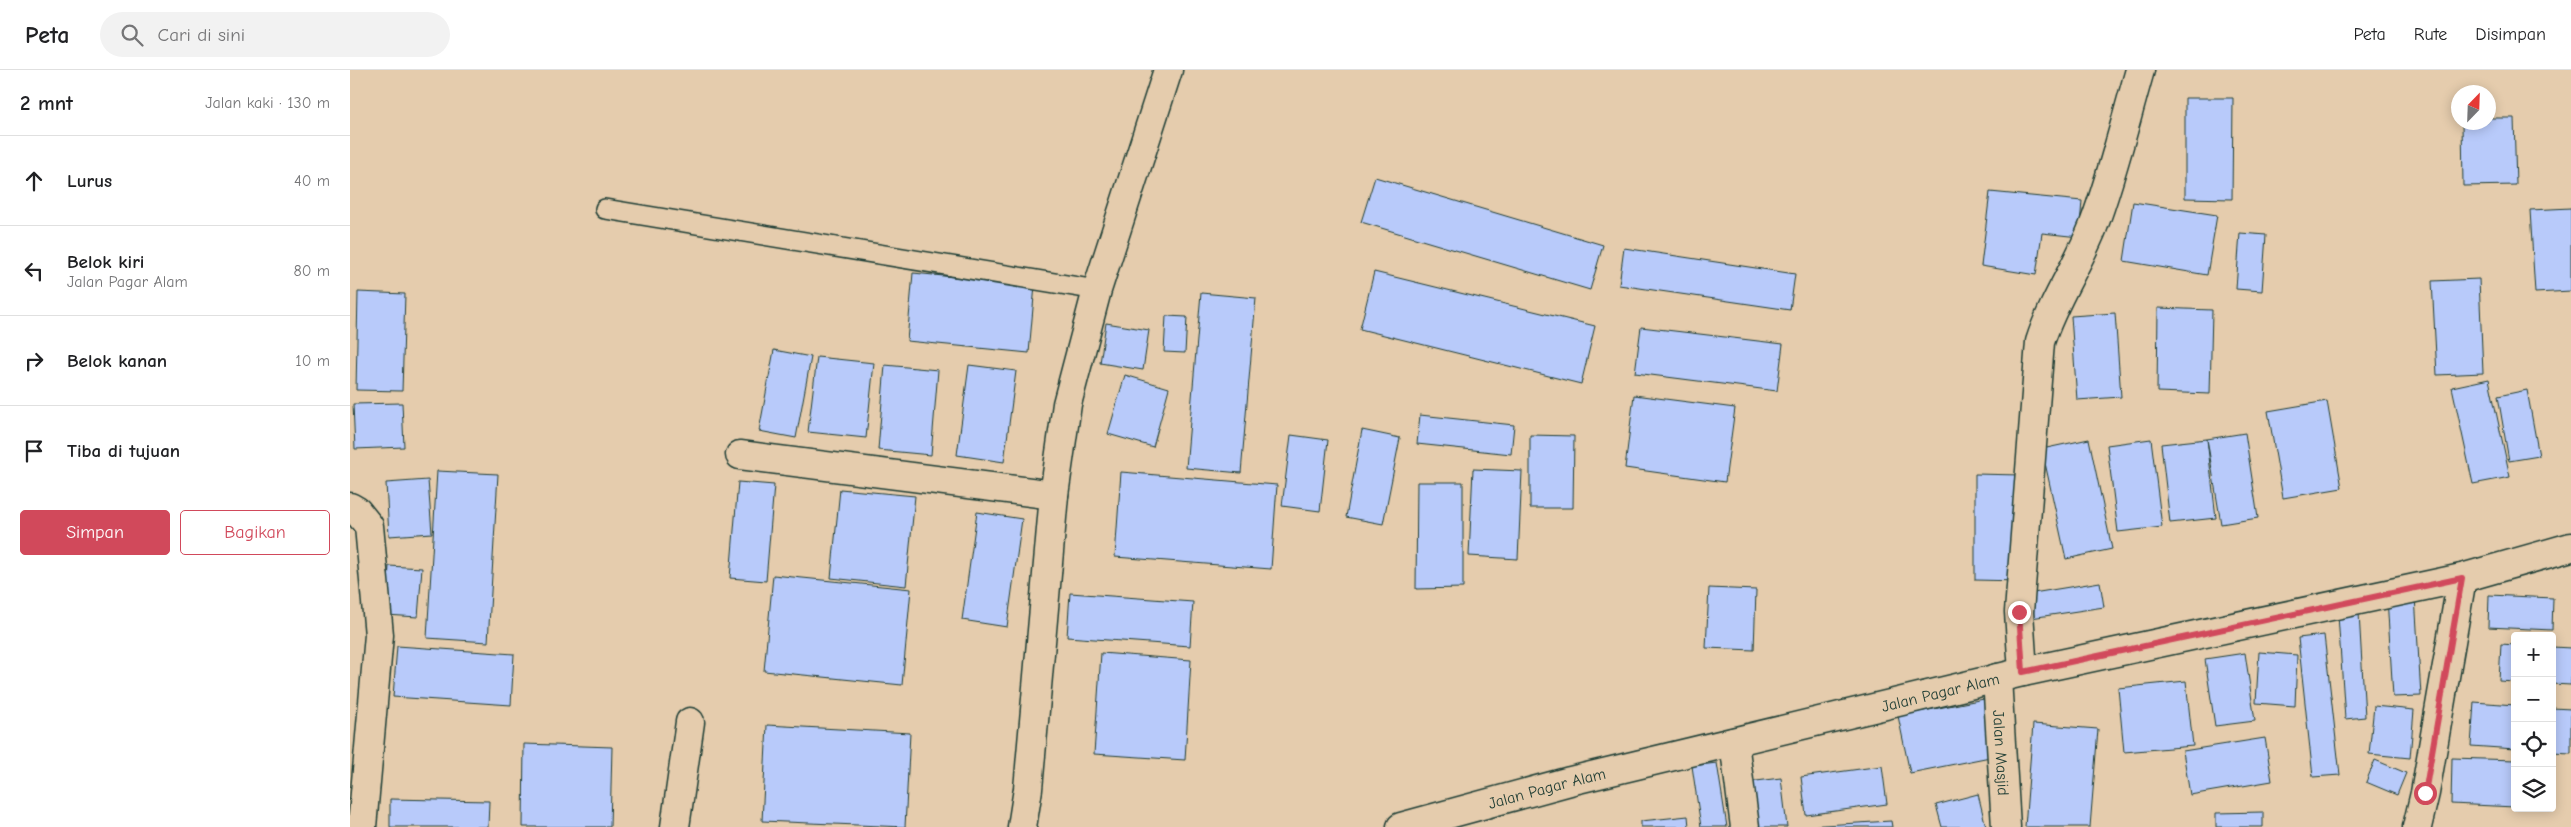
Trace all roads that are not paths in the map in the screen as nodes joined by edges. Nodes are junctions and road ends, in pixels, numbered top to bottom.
1 (1168, 70) edge
2 (2140, 70) edge
3 (605, 209) dead end
4 (1098, 290) junction
5 (740, 455) dead end
6 (1054, 495) junction
7 (350, 507) edge
8 (2571, 547) edge
9 (2462, 578) junction
10 (2023, 672) junction
11 (1997, 678) junction
12 (690, 722) dead end
13 (1734, 742) junction
14 (362, 827) edge
15 (675, 827) edge
16 (1022, 827) edge
17 (1401, 827) edge
18 (1745, 827) edge
19 (2006, 827) edge
20 (2417, 827) edge

1 - 4 street
2 - 10 street
3 - 4 lane
4 - 6 street
5 - 6 street
6 - 16 street
7 - 14 street
8 - 9 street, Jalan Pagar Alam
9 - 10 street, Jalan Pagar Alam
9 - 20 street
10 - 11 street, Jalan Pagar Alam
11 - 13 street, Jalan Pagar Alam
11 - 19 street, Jalan Masjid
12 - 15 street
13 - 17 street, Jalan Pagar Alam
13 - 18 street

